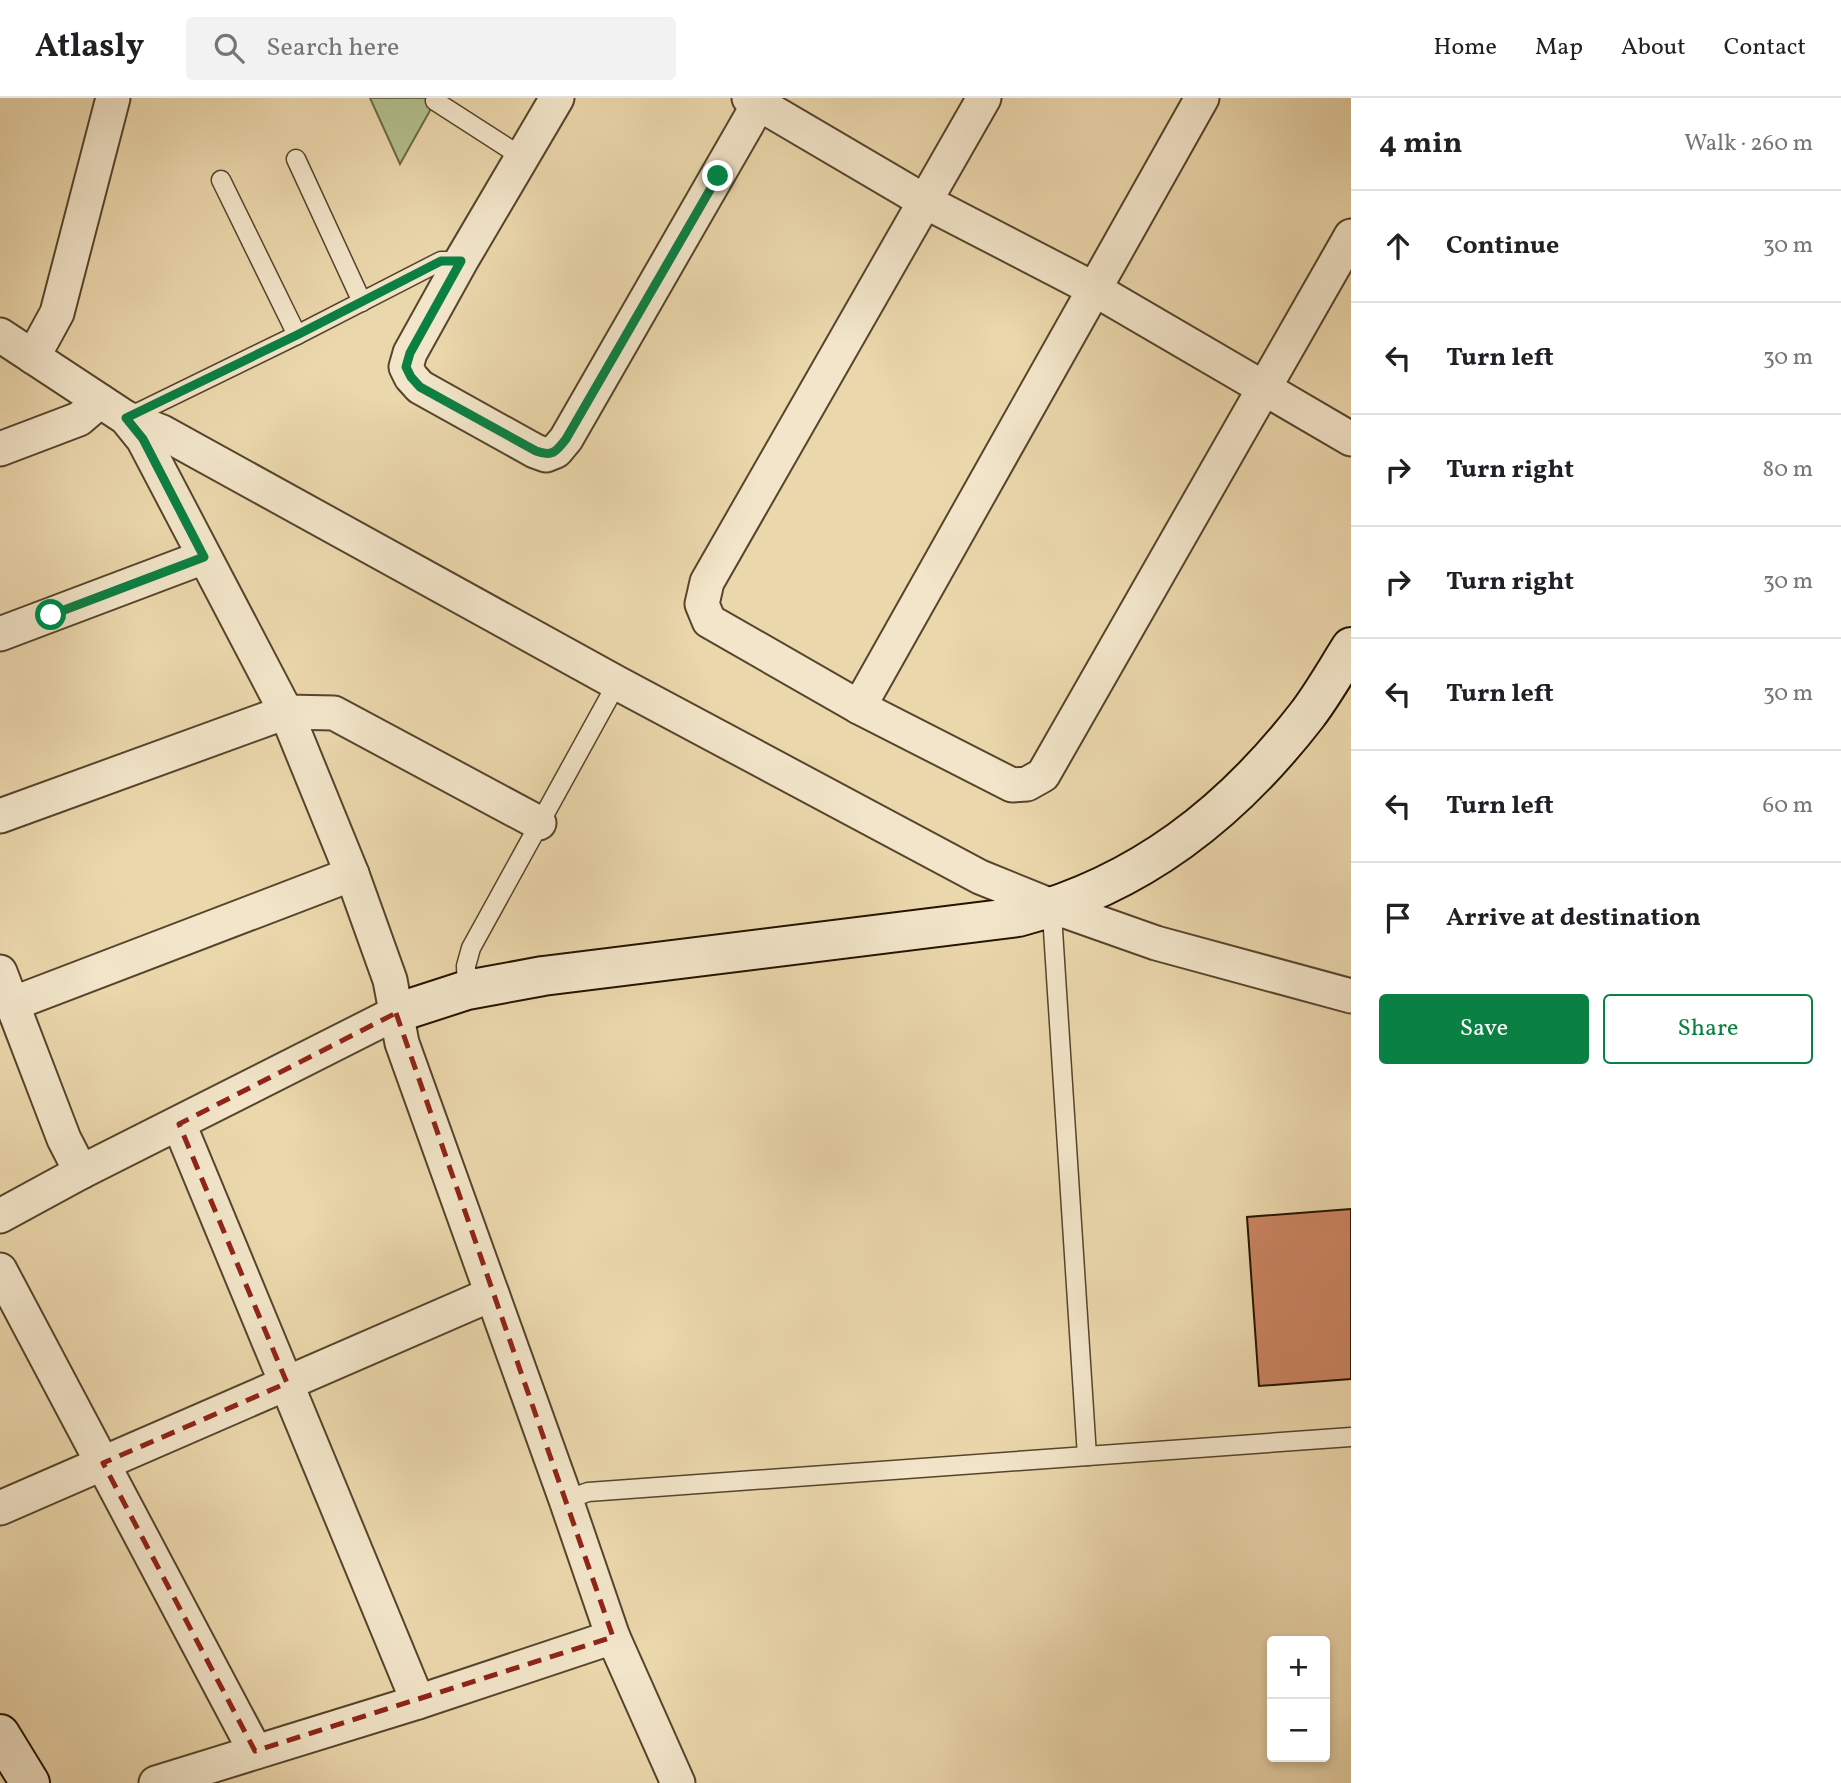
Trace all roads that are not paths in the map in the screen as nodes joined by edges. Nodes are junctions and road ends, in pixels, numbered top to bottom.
1 (113, 98) edge
2 (557, 98) edge
3 (984, 98) edge
4 (1202, 98) edge
5 (757, 100) edge
6 (435, 101) dead end
7 (522, 157) junction
8 (296, 159) dead end
9 (221, 180) dead end
10 (926, 202) junction
11 (1351, 236) edge
12 (461, 261) junction
13 (1094, 289) junction
14 (362, 302) junction
15 (0, 334) edge
16 (297, 335) junction
17 (33, 357) junction
18 (1264, 390) junction
19 (113, 410) junction
20 (1351, 439) edge
21 (0, 449) edge
22 (204, 557) junction
23 (0, 634) edge
24 (1351, 647) edge
25 (617, 683) junction
26 (859, 707) junction
27 (286, 712) junction
28 (0, 816) edge
29 (539, 823) junction
30 (352, 874) junction
31 (1054, 907) junction
32 (0, 972) edge
33 (467, 990) junction
34 (1351, 996) edge
35 (12, 1004) junction
36 (396, 1013) junction
37 (179, 1124) junction
38 (81, 1172) junction
39 (0, 1216) edge
40 (0, 1270) edge
41 (492, 1294) junction
42 (287, 1383) junction
43 (1351, 1437) edge
44 (1087, 1456) junction
45 (103, 1463) junction
46 (566, 1500) junction
47 (0, 1508) edge
48 (613, 1637) junction
49 (418, 1702) junction
50 (0, 1734) edge
51 (255, 1751) junction
52 (30, 1783) edge
53 (156, 1783) edge
54 (678, 1783) edge

1 - 17 street
2 - 7 street
3 - 10 street
4 - 13 street
5 - 10 street
5 - 12 street
6 - 7 lane
7 - 12 street
8 - 14 lane
9 - 16 lane
10 - 13 street
10 - 26 street
11 - 18 street
12 - 14 lane
13 - 18 street
13 - 26 street
14 - 16 lane
15 - 17 street
16 - 19 lane
17 - 19 street
18 - 20 street
18 - 26 street
19 - 21 street
19 - 22 street
19 - 25 street
22 - 23 street
22 - 27 street
24 - 31 street
25 - 29 lane
25 - 31 street
27 - 28 street
27 - 29 street
27 - 30 street
29 - 33 lane
30 - 35 street
30 - 36 street
31 - 33 street
31 - 34 street
31 - 44 lane
32 - 35 street
33 - 36 street
35 - 38 street
36 - 37 street
36 - 41 street
37 - 38 street
37 - 42 street
38 - 39 street
40 - 45 street
41 - 42 street
41 - 46 street
42 - 45 street
42 - 49 street
43 - 44 lane
44 - 46 lane
45 - 47 street
45 - 51 street
46 - 48 street
48 - 49 street
48 - 54 street
49 - 51 street
50 - 52 street
51 - 53 street

